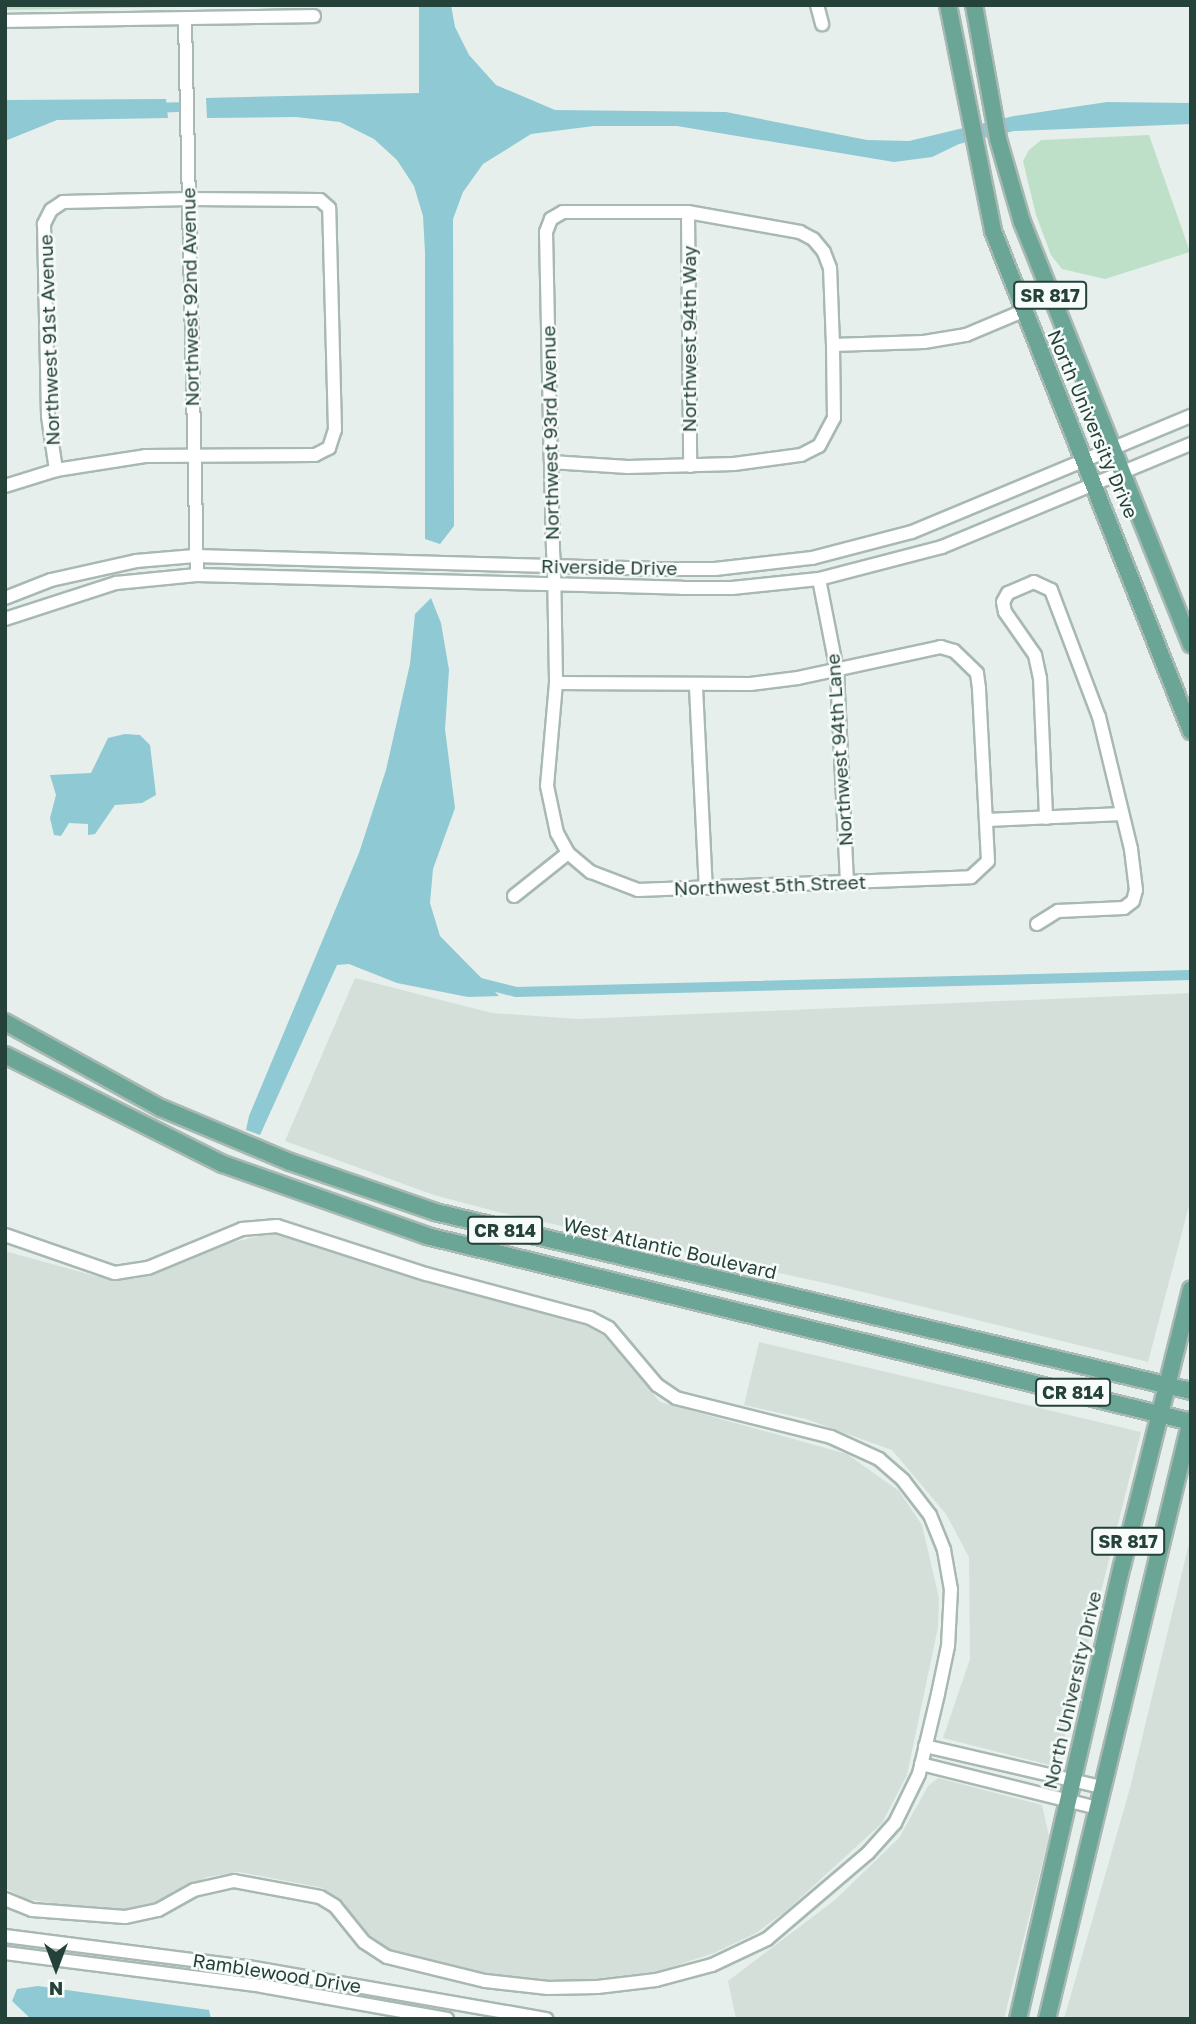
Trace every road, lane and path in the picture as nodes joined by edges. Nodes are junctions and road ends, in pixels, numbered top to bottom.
1 (817, 5) edge
2 (948, 5) edge
3 (974, 5) edge
4 (314, 16) dead end
5 (185, 19) junction
6 (5, 21) edge
7 (822, 24) dead end
8 (189, 199) junction
9 (688, 212) junction
10 (1023, 311) junction
11 (833, 345) junction
12 (1191, 416) edge
13 (1191, 444) edge
14 (1112, 446) junction
15 (192, 453) junction
16 (1085, 460) junction
17 (551, 462) junction
18 (690, 466) junction
19 (56, 470) junction
20 (1122, 470) junction
21 (1095, 484) junction
22 (5, 486) edge
23 (195, 556) junction
24 (554, 566) junction
25 (197, 575) junction
26 (819, 579) junction
27 (554, 586) junction
28 (5, 598) edge
29 (5, 619) edge
30 (1191, 645) edge
31 (837, 671) junction
32 (556, 682) junction
33 (696, 687) junction
34 (1190, 726) edge
35 (1122, 814) junction
36 (1046, 818) junction
37 (987, 820) junction
38 (568, 853) junction
39 (848, 881) junction
40 (706, 888) junction
41 (514, 896) dead end
42 (1037, 924) dead end
43 (5, 1022) edge
44 (5, 1055) edge
45 (5, 1236) edge
46 (1191, 1289) edge
47 (1168, 1385) junction
48 (1191, 1391) edge
49 (1161, 1413) junction
50 (1191, 1421) edge
51 (925, 1746) junction
52 (921, 1764) junction
53 (1073, 1781) junction
54 (1101, 1787) junction
55 (1068, 1801) junction
56 (1097, 1808) junction
57 (5, 1899) edge
58 (5, 1936) edge
59 (5, 1953) edge
60 (447, 2019) edge
61 (547, 2019) edge
62 (1018, 2019) edge
63 (1047, 2019) edge

1 - 7 street
2 - 10 main road, North University Drive / SR 817
3 - 14 main road, North University Drive / SR 817
4 - 5 street
5 - 6 street
5 - 8 street, Northwest 92nd Avenue
8 - 15 street, Northwest 92nd Avenue
8 - 15 street
8 - 19 street, Northwest 91st Avenue
9 - 11 street
9 - 17 street, Northwest 93rd Avenue
9 - 18 street, Northwest 94th Way
10 - 11 street
10 - 16 main road, North University Drive / SR 817
11 - 18 street
12 - 14 street, Riverside Drive
13 - 20 street, Riverside Drive
14 - 16 street, Riverside Drive
14 - 20 main road, North University Drive / SR 817
15 - 19 street
15 - 23 street, Northwest 92nd Avenue
16 - 21 main road, North University Drive / SR 817
16 - 24 street, Riverside Drive
17 - 18 street
17 - 24 street, Northwest 93rd Avenue
19 - 22 street
20 - 21 street, Riverside Drive
20 - 30 main road, North University Drive / SR 817
21 - 26 street, Riverside Drive
21 - 34 main road, North University Drive / SR 817
23 - 24 street, Riverside Drive
23 - 25 street, Northwest 92nd Avenue
23 - 28 street, Riverside Drive
24 - 27 street, Northwest 93rd Avenue
25 - 27 street, Riverside Drive
25 - 29 street, Riverside Drive
26 - 27 street, Riverside Drive
26 - 31 street, Northwest 94th Lane
27 - 32 street, Northwest 93rd Avenue
31 - 33 street
31 - 37 street
31 - 39 street, Northwest 94th Lane
32 - 33 street
32 - 38 street, Northwest 93rd Avenue
33 - 40 street
35 - 36 street
35 - 36 street
35 - 42 street
36 - 37 street
37 - 39 street, Northwest 5th Street
38 - 40 street, Northwest 5th Street
38 - 41 street
39 - 40 street, Northwest 5th Street
43 - 47 main road, West Atlantic Boulevard / CR 814
44 - 49 main road, CR 814
45 - 51 street
46 - 47 main road, North University Drive / SR 817
47 - 48 main road, West Atlantic Boulevard / CR 814
47 - 49 main road, North University Drive / SR 817
49 - 50 main road, CR 814
49 - 53 main road, North University Drive / SR 817
50 - 54 main road, SR 817
51 - 52 street
51 - 53 street
52 - 55 street
52 - 57 street
53 - 54 street
53 - 55 main road, North University Drive / SR 817
54 - 56 main road, SR 817
55 - 56 street
55 - 62 main road, North University Drive / SR 817
56 - 63 main road, SR 817
58 - 61 street, Ramblewood Drive
59 - 60 street, Ramblewood Drive

